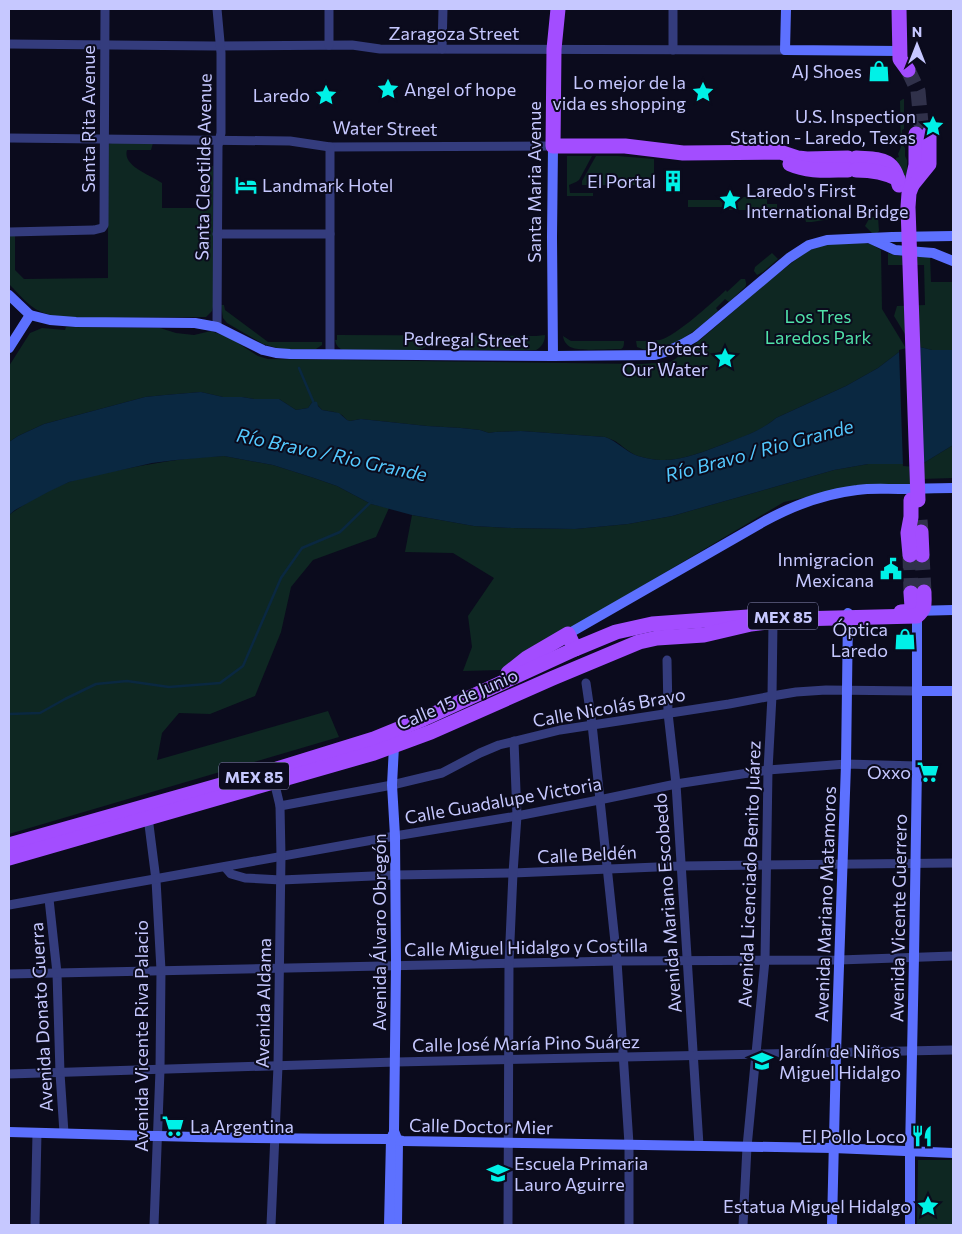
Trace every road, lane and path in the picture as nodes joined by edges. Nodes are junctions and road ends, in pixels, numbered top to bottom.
1 (105, 9) edge
2 (217, 9) edge
3 (329, 9) edge
4 (443, 9) edge
5 (558, 9) edge
6 (673, 9) edge
7 (786, 9) edge
8 (899, 9) edge
9 (9, 44) edge
10 (104, 45) junction
11 (329, 45) junction
12 (220, 46) junction
13 (442, 49) junction
14 (554, 49) junction
15 (673, 50) junction
16 (785, 50) junction
17 (902, 60) joint
18 (919, 134) tunnel mouth
19 (9, 138) edge
20 (104, 139) junction
21 (219, 139) junction
22 (554, 146) junction
23 (330, 147) junction
24 (903, 183) junction
25 (9, 232) edge
26 (217, 234) junction
27 (330, 234) junction
28 (953, 236) edge
29 (892, 237) junction
30 (870, 238) junction
31 (885, 246) junction
32 (953, 261) edge
33 (9, 295) edge
34 (30, 315) junction
35 (217, 327) junction
36 (9, 348) edge
37 (330, 354) junction
38 (554, 356) junction
39 (953, 488) edge
40 (915, 500) junction
41 (918, 593) tunnel mouth
42 (953, 610) edge
43 (918, 613) junction
44 (848, 616) junction
45 (770, 619) junction
46 (568, 634) junction
47 (575, 649) junction
48 (666, 660) dead end
49 (586, 683) dead end
50 (492, 687) junction
51 (846, 690) junction
52 (917, 691) junction
53 (953, 691) edge
54 (772, 696) junction
55 (668, 713) junction
56 (456, 721) junction
57 (592, 724) junction
58 (392, 740) junction
59 (514, 741) junction
60 (846, 764) junction
61 (917, 766) junction
62 (768, 770) junction
63 (274, 781) junction
64 (676, 784) junction
65 (392, 785) junction
66 (600, 800) junction
67 (280, 806) junction
68 (518, 816) junction
69 (148, 817) junction
70 (77, 832) junction
71 (395, 836) junction
72 (9, 845) edge
73 (281, 856) junction
74 (9, 858) edge
75 (953, 863) edge
76 (767, 864) junction
77 (915, 864) junction
78 (843, 865) junction
79 (681, 866) junction
80 (225, 867) junction
81 (608, 869) junction
82 (513, 873) junction
83 (396, 875) junction
84 (156, 880) junction
85 (281, 880) junction
86 (49, 899) junction
87 (9, 905) edge
88 (953, 956) edge
89 (914, 957) junction
90 (687, 960) junction
91 (766, 960) junction
92 (839, 960) junction
93 (617, 961) junction
94 (510, 963) junction
95 (396, 965) junction
96 (279, 968) junction
97 (162, 970) junction
98 (57, 972) junction
99 (9, 974) edge
100 (953, 1050) edge
101 (912, 1051) junction
102 (836, 1053) junction
103 (756, 1055) junction
104 (693, 1056) junction
105 (624, 1058) junction
106 (509, 1060) junction
107 (396, 1062) junction
108 (278, 1066) junction
109 (160, 1070) junction
110 (60, 1073) junction
111 (9, 1074) edge
112 (9, 1132) edge
113 (37, 1133) junction
114 (64, 1133) junction
115 (157, 1136) junction
116 (394, 1137) junction
117 (275, 1138) junction
118 (509, 1142) junction
119 (629, 1144) junction
120 (698, 1145) junction
121 (747, 1147) junction
122 (833, 1148) junction
123 (910, 1151) junction
124 (953, 1152) edge
125 (35, 1225) edge
126 (154, 1225) edge
127 (270, 1225) edge
128 (389, 1225) edge
129 (397, 1225) edge
130 (508, 1225) edge
131 (629, 1225) edge
132 (743, 1225) edge
133 (832, 1225) edge
134 (910, 1225) edge

1 - 10 street, Santa Rita Avenue
2 - 12 street, Santa Cleotilde Avenue
3 - 11 street
4 - 13 street
5 - 14 main road, Santa Maria Avenue
6 - 15 street
7 - 16 main road
8 - 17 main road
9 - 10 street, Zaragoza Street
10 - 12 street, Zaragoza Street
10 - 20 street, Santa Rita Avenue
11 - 12 street, Zaragoza Street
11 - 13 street, Zaragoza Street
12 - 21 street, Santa Cleotilde Avenue
13 - 14 street, Zaragoza Street
14 - 15 street, Zaragoza Street
14 - 22 main road, Santa Maria Avenue
15 - 16 street, Zaragoza Street
16 - 17 main road, Zaragoza Street
18 - 24 main road
19 - 20 street, Water Street
20 - 21 street, Water Street
20 - 25 street, Santa Rita Avenue
21 - 23 street, Water Street
21 - 26 street, Santa Cleotilde Avenue
22 - 23 street, Water Street
22 - 24 main road, Water Street
22 - 38 main road, Santa Maria Avenue
23 - 27 street
24 - 40 main road
26 - 27 street
26 - 35 street, Santa Cleotilde Avenue
27 - 37 street
28 - 29 main road, Pedregal Street
29 - 30 main road, Pedregal Street
29 - 31 main road
30 - 31 main road
30 - 38 main road, Pedregal Street
31 - 32 main road
33 - 34 main road
34 - 35 main road, Pedregal Street
34 - 36 main road
35 - 37 main road, Pedregal Street
37 - 38 main road, Pedregal Street
39 - 46 main road
40 - 40 main road
41 - 43 main road
42 - 43 main road, Calle 15 de Junio
43 - 44 main road, Calle 15 de Junio / MEX 85
43 - 52 main road, Avenida Vicente Guerrero
44 - 45 main road, Calle 15 de Junio / MEX 85
44 - 51 main road, Avenida Mariano Matamoros
45 - 47 main road, Calle 15 de Junio / MEX 85
45 - 54 street, Avenida Licenciado Benito Juárez
45 - 56 main road, Calle 15 de Junio / MEX 85
46 - 47 main road
46 - 50 main road
47 - 50 main road, Calle 15 de Junio / MEX 85
48 - 55 street, Avenida Mariano Escobedo
49 - 57 street
50 - 56 main road
50 - 58 main road, Calle 15 de Junio / MEX 85
51 - 52 street, Calle Nicolás Bravo
51 - 54 street, Calle Nicolás Bravo
51 - 60 main road, Avenida Mariano Matamoros
52 - 53 main road, Calle Nicolás Bravo
52 - 61 main road, Avenida Vicente Guerrero
54 - 55 street, Calle Nicolás Bravo
54 - 62 street, Avenida Licenciado Benito Juárez
55 - 57 street, Calle Nicolás Bravo
55 - 64 street, Avenida Mariano Escobedo
56 - 58 main road, Calle 15 de Junio / MEX 85
57 - 59 street, Calle Nicolás Bravo
57 - 66 street
58 - 63 main road, Calle 15 de Junio / MEX 85
58 - 65 main road, Avenida Álvaro Obregón
58 - 70 main road, Calle 15 de Junio / MEX 85
59 - 65 street, Calle Nicolás Bravo
59 - 68 street
60 - 61 street, Calle Guadalupe Victoria
60 - 62 street, Calle Guadalupe Victoria
60 - 78 main road, Avenida Mariano Matamoros
61 - 77 main road, Avenida Vicente Guerrero
62 - 64 street, Calle Guadalupe Victoria
62 - 76 street, Avenida Licenciado Benito Juárez
63 - 67 street, Avenida Aldama
63 - 69 main road, Calle 15 de Junio / MEX 85
64 - 66 street, Calle Guadalupe Victoria
64 - 79 street, Avenida Mariano Escobedo
65 - 67 street, Calle Nicolás Bravo
65 - 71 main road, Avenida Álvaro Obregón
66 - 68 street, Calle Guadalupe Victoria
66 - 81 street
67 - 73 street, Avenida Aldama
68 - 71 street, Calle Guadalupe Victoria
68 - 82 street
69 - 70 main road, Calle 15 de Junio / MEX 85
69 - 84 street, Avenida Vicente Riva Palacio
70 - 72 main road, Calle 15 de Junio / MEX 85
70 - 74 main road, Calle 15 de Junio / MEX 85
71 - 73 street, Calle Guadalupe Victoria
71 - 83 main road, Avenida Álvaro Obregón
73 - 80 street, Calle Guadalupe Victoria
73 - 85 street, Avenida Aldama
75 - 77 street, Calle Beldén
76 - 78 street, Calle Beldén
76 - 79 street, Calle Beldén
76 - 91 street, Avenida Licenciado Benito Juárez
77 - 78 street, Calle Beldén
77 - 89 main road, Avenida Vicente Guerrero
78 - 92 main road, Avenida Mariano Matamoros
79 - 81 street, Calle Beldén
79 - 90 street, Avenida Mariano Escobedo
80 - 84 street, Calle Guadalupe Victoria
80 - 85 street, Calle Beldén
81 - 82 street, Calle Beldén
81 - 93 street
82 - 83 street, Calle Beldén
82 - 94 street
83 - 85 street, Calle Beldén
83 - 95 main road, Avenida Álvaro Obregón
84 - 86 street, Calle Guadalupe Victoria
84 - 97 street, Avenida Vicente Riva Palacio
85 - 96 street, Avenida Aldama
86 - 87 street, Calle Guadalupe Victoria
86 - 98 street, Avenida Donato Guerra
88 - 89 street, Calle Miguel Hidalgo y Costilla
89 - 92 street, Calle Miguel Hidalgo y Costilla
89 - 101 main road, Avenida Vicente Guerrero
90 - 91 street, Calle Miguel Hidalgo y Costilla
90 - 93 street, Calle Miguel Hidalgo y Costilla
90 - 104 street, Avenida Mariano Escobedo
91 - 92 street, Calle Miguel Hidalgo y Costilla
91 - 103 street, Avenida Licenciado Benito Juárez
92 - 102 main road, Avenida Mariano Matamoros
93 - 94 street, Calle Miguel Hidalgo y Costilla
93 - 105 street
94 - 95 street, Calle Miguel Hidalgo y Costilla
94 - 106 street
95 - 96 street, Calle Miguel Hidalgo y Costilla
95 - 107 main road, Avenida Álvaro Obregón
96 - 97 street, Calle Miguel Hidalgo y Costilla
96 - 108 street, Avenida Aldama
97 - 98 street, Calle Miguel Hidalgo y Costilla
97 - 109 street, Avenida Vicente Riva Palacio
98 - 99 street, Calle Miguel Hidalgo y Costilla
98 - 110 street, Avenida Donato Guerra
100 - 101 street, Calle José María Pino Suárez
101 - 102 street, Calle José María Pino Suárez
101 - 123 main road, Avenida Vicente Guerrero
102 - 103 street, Calle José María Pino Suárez
102 - 122 main road, Avenida Mariano Matamoros
103 - 104 street, Calle José María Pino Suárez
103 - 121 street, Avenida Licenciado Benito Juárez
104 - 105 street, Calle José María Pino Suárez
104 - 120 street, Avenida Mariano Escobedo
105 - 106 street, Calle José María Pino Suárez
105 - 119 street
106 - 107 street, Calle José María Pino Suárez
106 - 118 street
107 - 108 street, Calle José María Pino Suárez
107 - 116 main road, Avenida Álvaro Obregón
108 - 109 street, Calle José María Pino Suárez
108 - 117 street, Avenida Aldama
109 - 110 street, Calle José María Pino Suárez
109 - 115 street, Avenida Vicente Riva Palacio
110 - 111 street, Calle José María Pino Suárez
110 - 114 street, Avenida Donato Guerra
112 - 113 main road, Calle Doctor Mier
113 - 114 main road, Calle Doctor Mier
113 - 125 street
114 - 115 main road, Calle Doctor Mier
115 - 117 main road, Calle Doctor Mier
115 - 126 street, Avenida Vicente Riva Palacio
116 - 117 main road, Calle Doctor Mier
116 - 118 main road, Calle Doctor Mier
116 - 128 main road, Avenida Álvaro Obregón
116 - 129 main road, Avenida Álvaro Obregón
117 - 127 street, Avenida Aldama
118 - 119 main road, Calle Doctor Mier
118 - 130 street
119 - 120 main road, Calle Doctor Mier
119 - 131 street
120 - 121 main road, Calle Doctor Mier
121 - 122 main road, Calle Doctor Mier
121 - 132 street, Avenida Licenciado Benito Juárez
122 - 123 main road, Calle Doctor Mier
122 - 133 main road, Avenida Mariano Matamoros
123 - 124 main road, Calle Doctor Mier
123 - 134 main road, Avenida Vicente Guerrero

